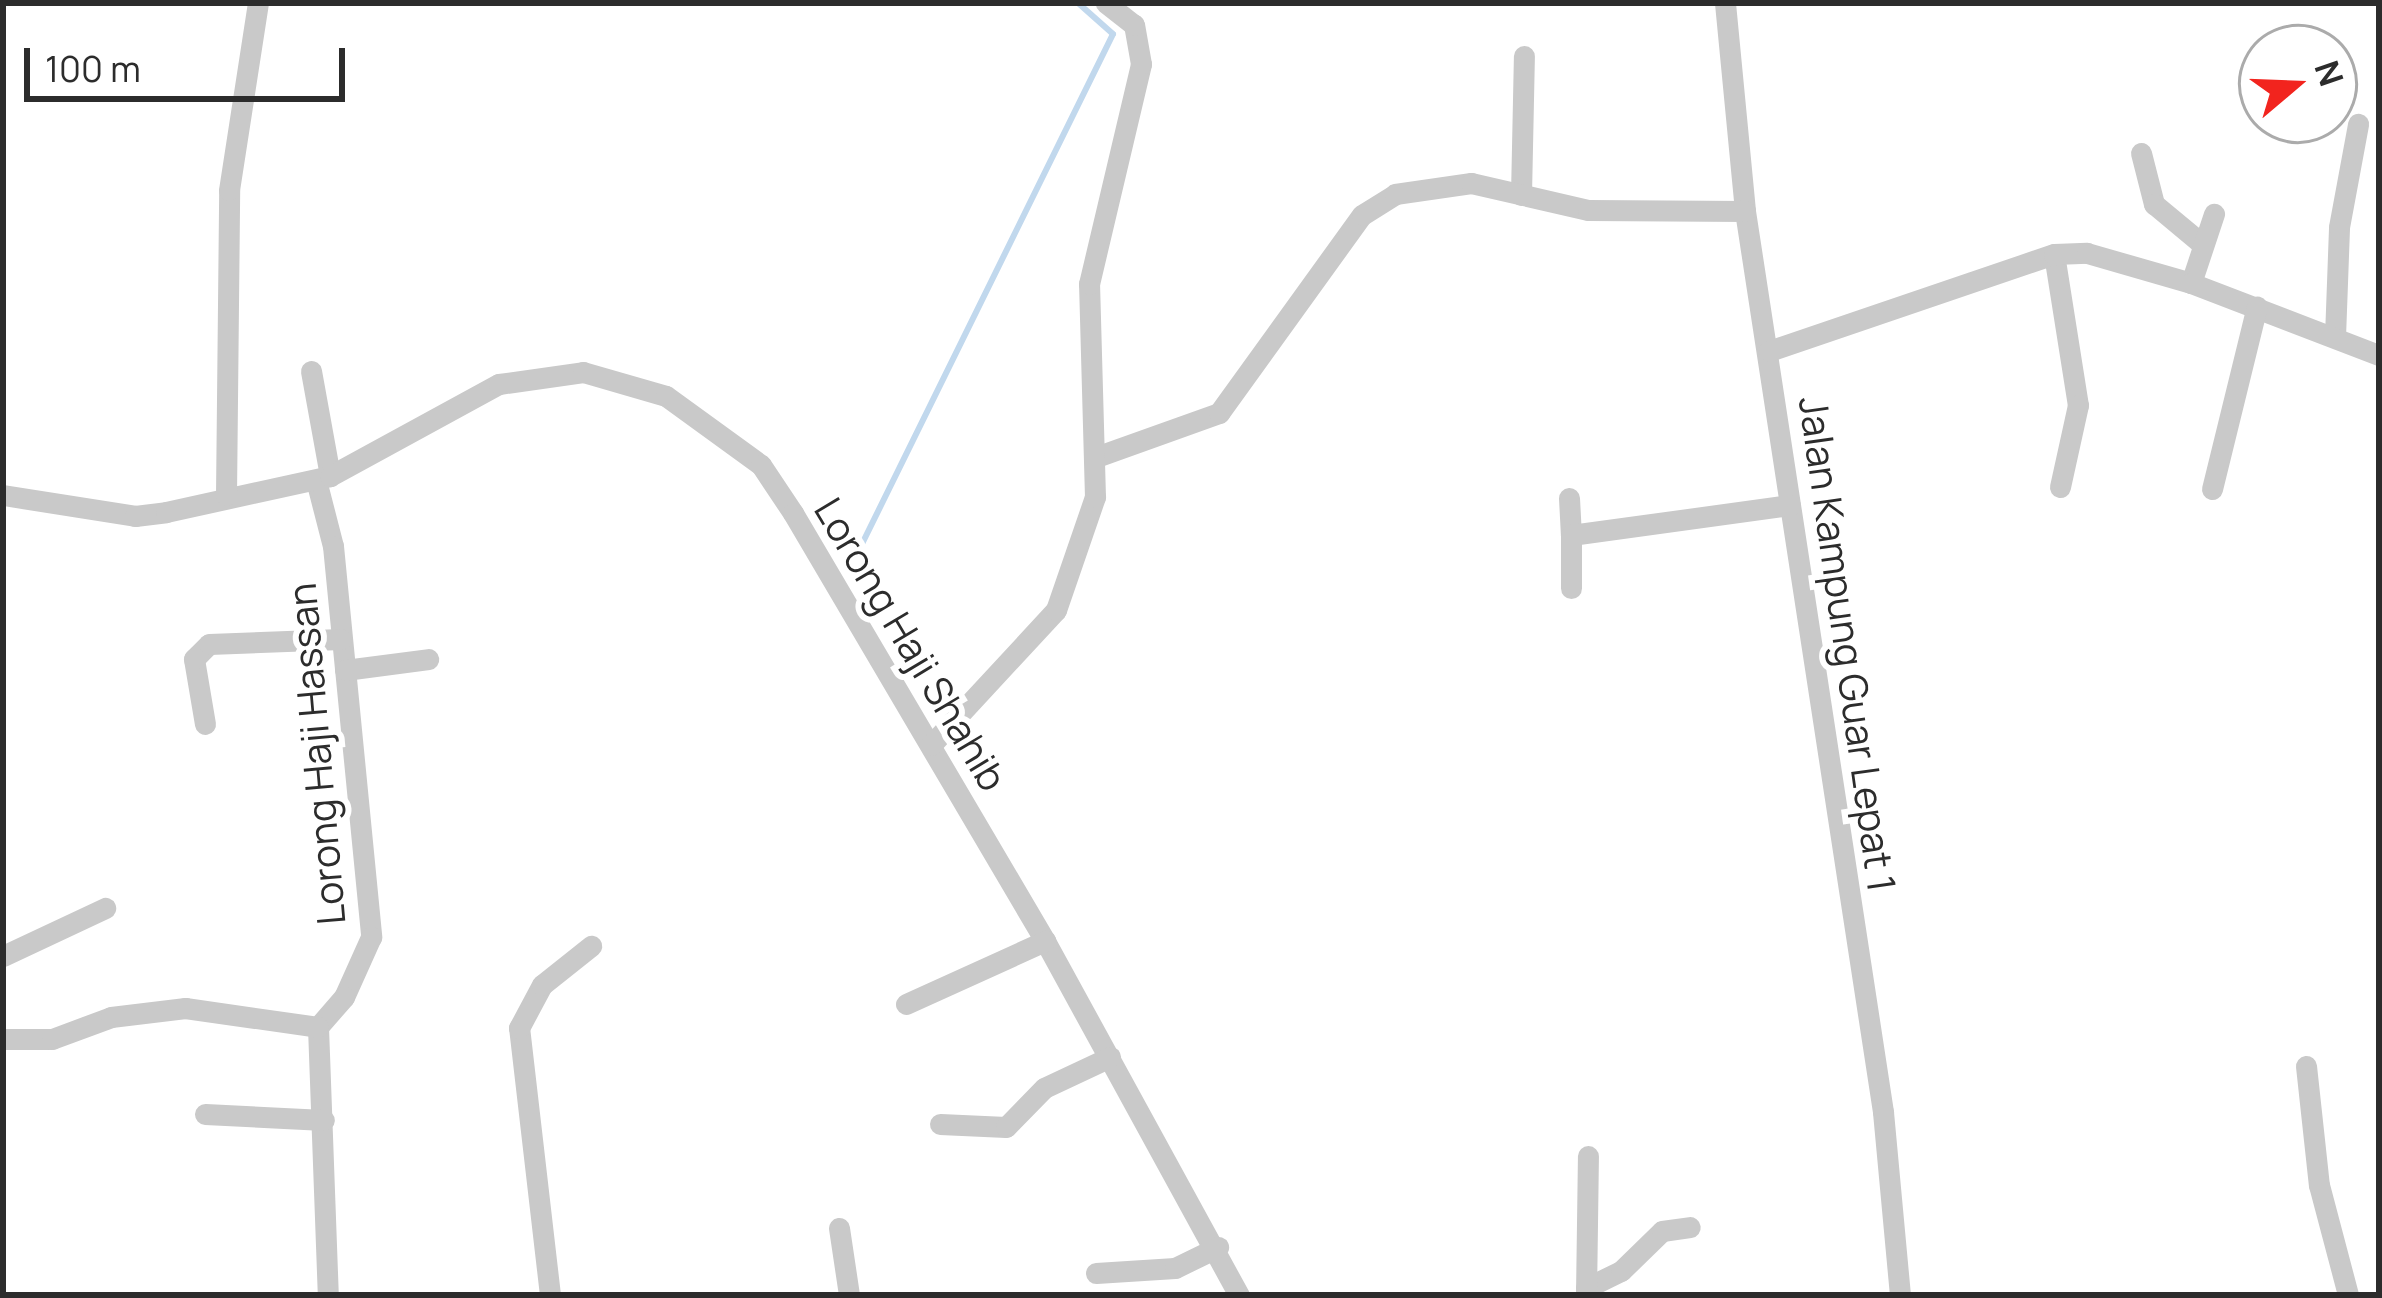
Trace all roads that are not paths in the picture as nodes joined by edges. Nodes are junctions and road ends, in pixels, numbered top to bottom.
1 (258, 3) edge
2 (1106, 3) edge
3 (1725, 3) edge
4 (1524, 56) dead end
5 (2354, 144) edge
6 (2141, 153) dead end
7 (1521, 195) junction
8 (1745, 211) junction
9 (2214, 214) dead end
10 (2202, 244) junction
11 (2054, 254) junction
12 (2191, 283) junction
13 (2257, 306) junction
14 (2335, 337) junction
15 (1769, 351) junction
16 (2379, 355) edge
17 (311, 371) dead end
18 (1096, 457) junction
19 (323, 478) junction
20 (2060, 487) dead end
21 (2212, 489) dead end
22 (3, 495) edge
23 (226, 495) junction
24 (1569, 498) dead end
25 (1790, 506) junction
26 (1571, 535) junction
27 (1571, 588) dead end
28 (341, 638) junction
29 (428, 659) dead end
30 (345, 670) junction
31 (206, 724) dead end
32 (931, 745) junction
33 (105, 908) dead end
34 (1045, 941) junction
35 (591, 946) dead end
36 (3, 956) edge
37 (906, 1004) dead end
38 (318, 1028) junction
39 (3, 1039) edge
40 (1110, 1057) junction
41 (2306, 1066) dead end
42 (205, 1114) dead end
43 (324, 1120) junction
44 (940, 1124) dead end
45 (1588, 1156) dead end
46 (1690, 1227) dead end
47 (839, 1228) dead end
48 (1218, 1247) junction
49 (1140, 1271) junction
50 (1096, 1273) dead end
51 (1586, 1292) edge
52 (328, 1295) edge
53 (550, 1295) edge
54 (849, 1295) edge
55 (1140, 1295) edge
56 (1239, 1295) edge
57 (1900, 1295) edge
58 (2348, 1295) edge

1 - 23 street
2 - 18 street
3 - 8 street, Jalan Kampung Guar Lepat 1
4 - 7 street
5 - 14 street
6 - 10 street
7 - 8 street
7 - 18 street
8 - 15 street, Jalan Kampung Guar Lepat 1
9 - 10 street
10 - 12 street
11 - 12 street
11 - 15 street
11 - 20 street
12 - 13 street
13 - 14 street
13 - 21 street
14 - 16 street
15 - 25 street, Jalan Kampung Guar Lepat 1
17 - 19 street, Lorong Haji Hassan
18 - 32 street
19 - 23 street, Lorong Haji Shahib
19 - 28 street, Lorong Haji Hassan
19 - 32 street, Lorong Haji Shahib
22 - 23 street, Lorong Haji Shahib
24 - 26 street
25 - 26 street
25 - 57 street, Jalan Kampung Guar Lepat 1
26 - 27 street
28 - 30 street, Lorong Haji Hassan
28 - 31 street
29 - 30 street
30 - 38 street, Lorong Haji Hassan
32 - 34 street, Lorong Haji Shahib
33 - 36 street
34 - 37 street
34 - 40 street, Lorong Haji Shahib
35 - 53 street
38 - 39 street
38 - 43 street
40 - 44 street
40 - 48 street, Lorong Haji Shahib
41 - 58 street
42 - 43 street
43 - 52 street
45 - 51 street
46 - 51 street
47 - 54 street
48 - 49 street
48 - 56 street, Lorong Haji Shahib
49 - 50 street
49 - 55 street

